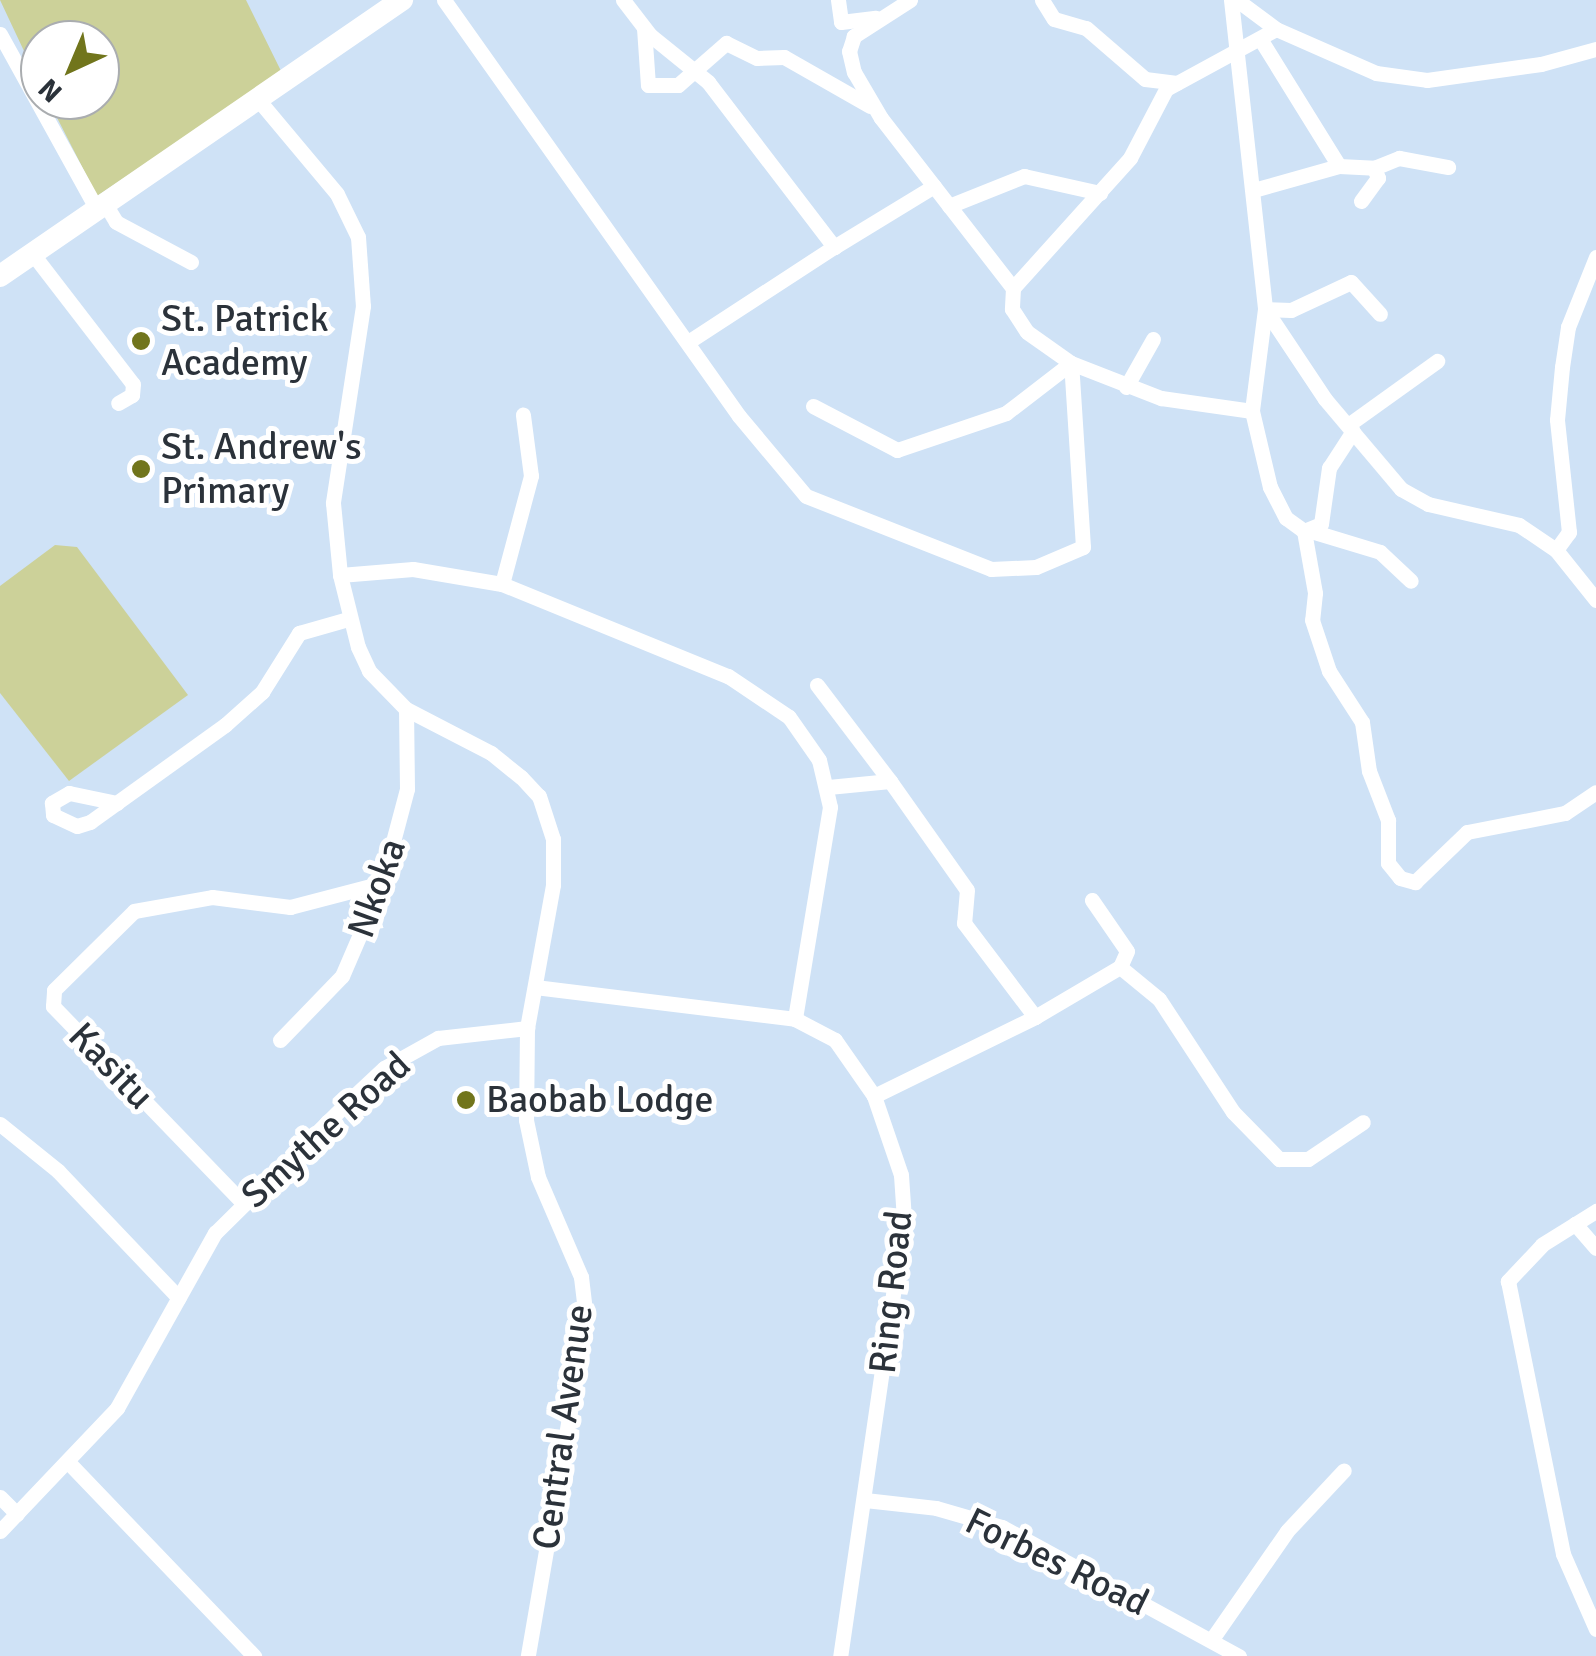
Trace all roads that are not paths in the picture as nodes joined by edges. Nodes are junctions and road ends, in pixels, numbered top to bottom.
1 (402, 0) edge
2 (444, 0) edge
3 (623, 0) edge
4 (838, 0) edge
5 (910, 0) edge
6 (1042, 0) edge
7 (1234, 0) edge
8 (876, 18) junction
9 (644, 27) junction
10 (1276, 29) junction
11 (0, 34) edge
12 (1261, 40) junction
13 (1596, 49) edge
14 (1240, 51) junction
15 (694, 66) junction
16 (1177, 83) junction
17 (256, 97) junction
18 (874, 108) junction
19 (1340, 166) junction
20 (1448, 167) dead end
21 (1374, 168) junction
22 (934, 186) junction
23 (1256, 189) junction
24 (1100, 193) junction
25 (1360, 201) dead end
26 (100, 205) junction
27 (950, 206) junction
28 (834, 246) junction
29 (32, 253) junction
30 (1596, 257) edge
31 (191, 262) dead end
32 (0, 276) edge
33 (1013, 288) junction
34 (1265, 308) junction
35 (1380, 314) dead end
36 (1153, 339) dead end
37 (688, 342) junction
38 (1437, 361) dead end
39 (1071, 363) junction
40 (1126, 387) junction
41 (118, 403) dead end
42 (813, 406) dead end
43 (1252, 411) junction
44 (523, 414) dead end
45 (1351, 428) junction
46 (1307, 531) junction
47 (1556, 550) junction
48 (340, 575) junction
49 (1411, 581) dead end
50 (502, 584) junction
51 (1596, 600) edge
52 (348, 619) junction
53 (817, 684) dead end
54 (406, 708) junction
55 (890, 781) junction
56 (828, 787) junction
57 (1596, 792) edge
58 (117, 802) dead end
59 (382, 882) junction
60 (1092, 900) dead end
61 (1120, 967) junction
62 (535, 987) junction
63 (1035, 1018) junction
64 (795, 1019) junction
65 (527, 1028) junction
66 (280, 1040) dead end
67 (874, 1096) junction
68 (1363, 1122) dead end
69 (0, 1124) edge
70 (244, 1204) junction
71 (1596, 1211) edge
72 (1575, 1224) junction
73 (1596, 1248) edge
74 (179, 1298) junction
75 (68, 1462) junction
76 (1344, 1470) dead end
77 (0, 1497) edge
78 (864, 1500) junction
79 (17, 1514) junction
80 (0, 1531) edge
81 (1596, 1629) edge
82 (1212, 1639) junction
83 (254, 1656) edge
84 (528, 1656) edge
85 (840, 1656) edge
86 (1239, 1656) edge

1 - 17 highway
2 - 37 street
3 - 9 street
4 - 8 street
5 - 8 street
6 - 16 street
7 - 10 street
7 - 14 street
8 - 18 street
9 - 15 street
9 - 15 street
10 - 12 street
10 - 13 street
11 - 26 street
12 - 14 street
12 - 19 street
14 - 16 street
14 - 23 street
15 - 18 street
15 - 28 street
16 - 24 street
17 - 26 highway
17 - 48 street
18 - 22 street
19 - 21 street
19 - 23 street
20 - 21 street
21 - 25 street
22 - 27 street
22 - 28 street
23 - 34 street
24 - 27 street
24 - 33 street
26 - 29 highway
26 - 31 street
27 - 33 street
28 - 37 street
29 - 32 highway
29 - 41 street
30 - 47 street
33 - 39 street
34 - 35 street
34 - 43 street
34 - 45 street
36 - 40 street
37 - 39 street
38 - 45 street
39 - 40 street
39 - 42 street
40 - 43 street
43 - 46 street
44 - 50 street
45 - 46 street
45 - 47 street
46 - 49 street
46 - 57 street
47 - 51 street
48 - 50 street
48 - 52 street
50 - 56 street
52 - 54 street
52 - 58 street
53 - 55 street
54 - 59 street, Nkoka
54 - 62 street
55 - 56 street
55 - 63 street
56 - 64 street
59 - 66 street, Nkoka
59 - 70 street, Kasitu
60 - 61 street
61 - 63 street
61 - 68 street
62 - 64 street, Ring Road
62 - 65 street
63 - 67 street
64 - 67 street, Ring Road
65 - 70 street, Smythe Road
65 - 84 street, Central Avenue
67 - 78 street, Ring Road
69 - 74 street
70 - 74 street, Smythe Road
71 - 72 street
72 - 73 street
72 - 81 street
74 - 75 street, Smythe Road
75 - 79 street, Smythe Road
75 - 83 street
76 - 82 street
77 - 79 street
78 - 82 street, Forbes Road
78 - 85 street, Ring Road
79 - 80 street, Smythe Road
82 - 86 street, Forbes Road

